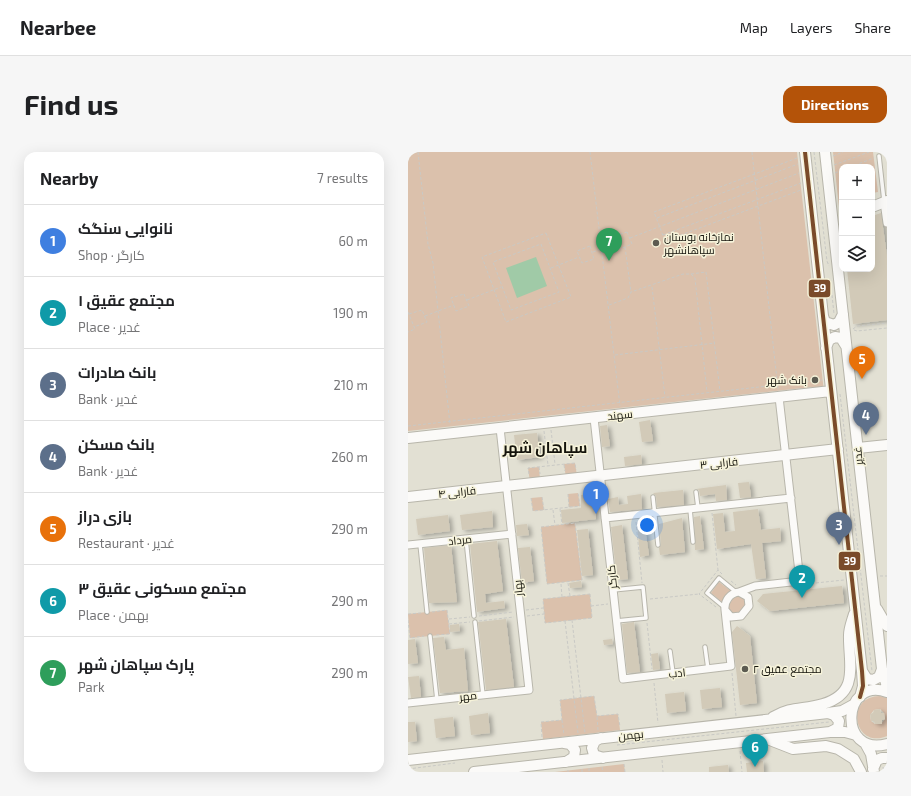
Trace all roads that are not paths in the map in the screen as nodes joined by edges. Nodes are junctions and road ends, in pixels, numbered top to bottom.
1 (828, 154) edge
2 (801, 155) edge
3 (879, 156) road end
4 (886, 202) edge
5 (875, 206) edge
6 (837, 220) edge
7 (887, 223) edge
8 (843, 314) junction
9 (823, 316) junction
10 (846, 346) junction
11 (826, 348) junction
12 (835, 392) junction
13 (779, 397) junction
14 (594, 418) junction
15 (500, 428) junction
16 (408, 438) edge
17 (887, 445) edge
18 (858, 448) junction
19 (838, 449) junction
20 (786, 455) junction
21 (600, 476) junction
22 (506, 486) junction
23 (696, 492) dead end
24 (408, 497) edge
25 (653, 497) dead end
26 (791, 498) junction
27 (698, 508) junction
28 (690, 509) junction
29 (655, 513) junction
30 (605, 518) junction
31 (512, 534) junction
32 (466, 539) junction
33 (693, 542) dead end
34 (420, 544) junction
35 (658, 545) dead end
36 (408, 546) edge
37 (755, 586) junction
38 (613, 590) junction
39 (738, 592) junction
40 (749, 606) junction
41 (875, 606) junction
42 (855, 608) junction
43 (725, 609) junction
44 (427, 612) dead end
45 (474, 616) road end
46 (740, 616) junction
47 (616, 621) junction
48 (475, 622) road end
49 (887, 626) edge
50 (727, 630) junction
51 (430, 636) dead end
52 (705, 647) dead end
53 (670, 651) dead end
54 (708, 669) junction
55 (882, 669) junction
56 (862, 671) junction
57 (673, 673) junction
58 (623, 679) joint
59 (887, 687) edge
60 (528, 690) joint
61 (887, 692) edge
62 (483, 695) junction
63 (860, 697) junction
64 (437, 700) junction
65 (408, 703) edge
66 (853, 705) junction
67 (828, 713) junction
68 (766, 720) junction
69 (830, 732) junction
70 (600, 735) junction
71 (856, 735) junction
72 (564, 739) junction
73 (768, 739) junction
74 (865, 742) junction
75 (887, 744) edge
76 (887, 758) edge
77 (408, 760) edge
78 (603, 762) junction
79 (567, 768) edge
80 (874, 770) edge
81 (474, 772) edge
82 (861, 772) edge

1 - 6 main road, غدیر
2 - 9 main road, غدیر
3 - 4 lane
4 - 5 main road
4 - 7 street
6 - 8 main road, غدیر
8 - 9 main road
8 - 10 main road, غدیر
9 - 11 main road, غدیر
10 - 11 main road
10 - 18 main road, غدیر
11 - 12 main road, غدیر
12 - 13 main road, سهند
12 - 19 main road, غدیر
13 - 14 main road, سهند
13 - 20 street
14 - 15 main road, سهند
14 - 21 street, کارگر
15 - 16 main road, سهند
15 - 22 street, بهار
17 - 18 main road
18 - 41 main road, غدیر
19 - 20 main road, فارابی ۳
19 - 42 main road, غدیر
20 - 21 main road, فارابی ۳
20 - 26 street
21 - 22 main road, فارابی ۳
21 - 30 street, کارگر
22 - 24 main road, فارابی ۴
22 - 31 street, بهار
23 - 27 lane
25 - 29 lane
26 - 27 street
26 - 37 street
27 - 28 street
28 - 29 street
28 - 33 lane
29 - 30 street
29 - 35 lane
30 - 38 street, کارگر
31 - 32 street, مرداد
31 - 60 street, بهار
32 - 34 street, مرداد
32 - 45 lane
34 - 36 street, مرداد
34 - 44 lane
37 - 39 street
37 - 40 street
38 - 47 street, کارگر
38 - 47 lane
39 - 40 street
39 - 43 street
39 - 43 lane
40 - 46 street
41 - 49 main road
41 - 55 main road, غدیر
42 - 56 main road, غدیر
42 - 68 main road
43 - 46 street
43 - 50 street
46 - 50 street
47 - 58 street, کارگر
48 - 62 lane
50 - 54 street, ادب
51 - 64 lane
52 - 54 lane
53 - 57 lane
54 - 57 street, ادب
55 - 56 main road
55 - 59 main road, غدیر
56 - 63 main road, غدیر
57 - 58 street, ادب
60 - 62 street, مهر
61 - 63 main road
62 - 64 street, مهر
63 - 66 main road
64 - 65 street, مهر
66 - 67 main road, بهمن
66 - 71 main road
67 - 68 main road, بهمن
67 - 69 main road
68 - 70 main road, بهمن
69 - 71 main road, بهمن
69 - 73 main road, بهمن
70 - 72 main road, بهمن
70 - 78 main road
71 - 74 main road
72 - 77 main road, بهمن
72 - 79 main road
73 - 78 main road, بهمن
73 - 82 main road
74 - 75 main road
74 - 80 main road
76 - 80 main road
78 - 79 main road, بهمن
79 - 81 main road, بهمن

